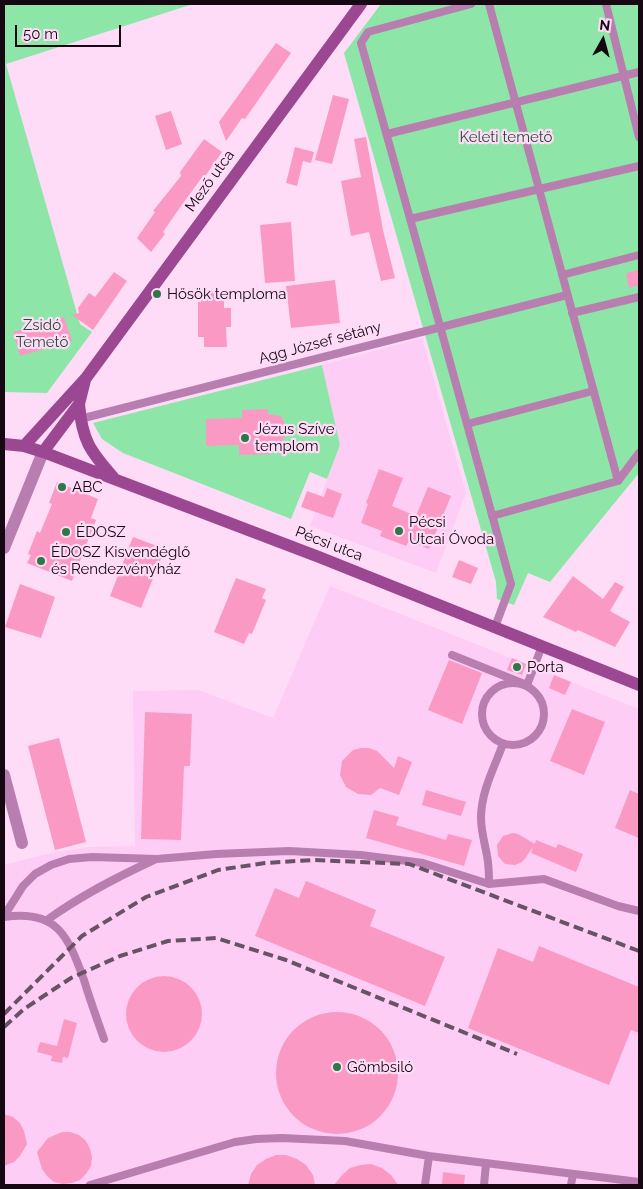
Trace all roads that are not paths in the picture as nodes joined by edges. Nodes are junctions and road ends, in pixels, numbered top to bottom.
1 (360, 4) edge
2 (471, 4) edge
3 (489, 4) edge
4 (606, 4) edge
5 (639, 72) edge
6 (624, 76) junction
7 (516, 103) junction
8 (387, 134) junction
9 (639, 136) edge
10 (639, 166) edge
11 (539, 189) junction
12 (410, 219) junction
13 (639, 255) edge
14 (562, 275) junction
15 (567, 295) junction
16 (639, 297) edge
17 (572, 314) junction
18 (440, 326) junction
19 (86, 378) junction
20 (593, 391) junction
21 (79, 404) junction
22 (80, 419) junction
23 (467, 424) junction
24 (4, 444) edge
25 (24, 446) junction
26 (43, 452) junction
27 (639, 453) edge
28 (114, 479) junction
29 (618, 482) junction
30 (492, 516) junction
31 (4, 548) edge
32 (495, 627) junction
33 (542, 646) junction
34 (452, 655) dead end
35 (527, 685) junction
36 (639, 685) edge
37 (503, 744) junction
38 (4, 775) edge
39 (22, 843) dead end
40 (157, 858) junction
41 (489, 884) junction
42 (639, 911) edge
43 (4, 916) edge
44 (47, 920) junction
45 (104, 1038) dead end
46 (429, 1156) junction
47 (486, 1164) junction
48 (573, 1174) junction
49 (639, 1182) edge
50 (90, 1185) edge
51 (425, 1185) edge
52 (484, 1185) edge
53 (571, 1185) edge

1 - 19 street, Mező utca
2 - 8 lane
3 - 7 lane
4 - 6 lane
5 - 6 lane
6 - 7 lane
6 - 9 lane
7 - 8 lane
7 - 11 lane
8 - 12 lane
10 - 11 lane
11 - 12 lane
11 - 14 lane
12 - 18 lane
13 - 14 lane
14 - 15 lane
15 - 17 lane
15 - 18 lane, Agg József sétány
16 - 17 lane
17 - 20 lane
18 - 22 lane, Agg József sétány
18 - 23 lane
19 - 21 street
19 - 25 street, Mező utca
20 - 23 lane
20 - 29 lane
21 - 22 street
21 - 26 street
22 - 28 street
23 - 30 lane
24 - 25 street, Pécsi utca
25 - 26 street, Pécsi utca
26 - 28 street, Pécsi utca
26 - 31 street
27 - 29 lane
28 - 32 street, Pécsi utca
29 - 30 lane
30 - 32 lane
32 - 33 street, Pécsi utca
33 - 35 lane
33 - 36 street, Pécsi utca
34 - 35 lane
35 - 37 lane
35 - 37 lane
37 - 41 lane
38 - 39 street
40 - 41 lane
40 - 43 lane
40 - 44 lane
41 - 42 lane
43 - 44 lane
44 - 45 lane
46 - 47 lane
46 - 50 lane
46 - 51 lane
47 - 48 lane
47 - 52 lane
48 - 49 lane
48 - 53 lane

